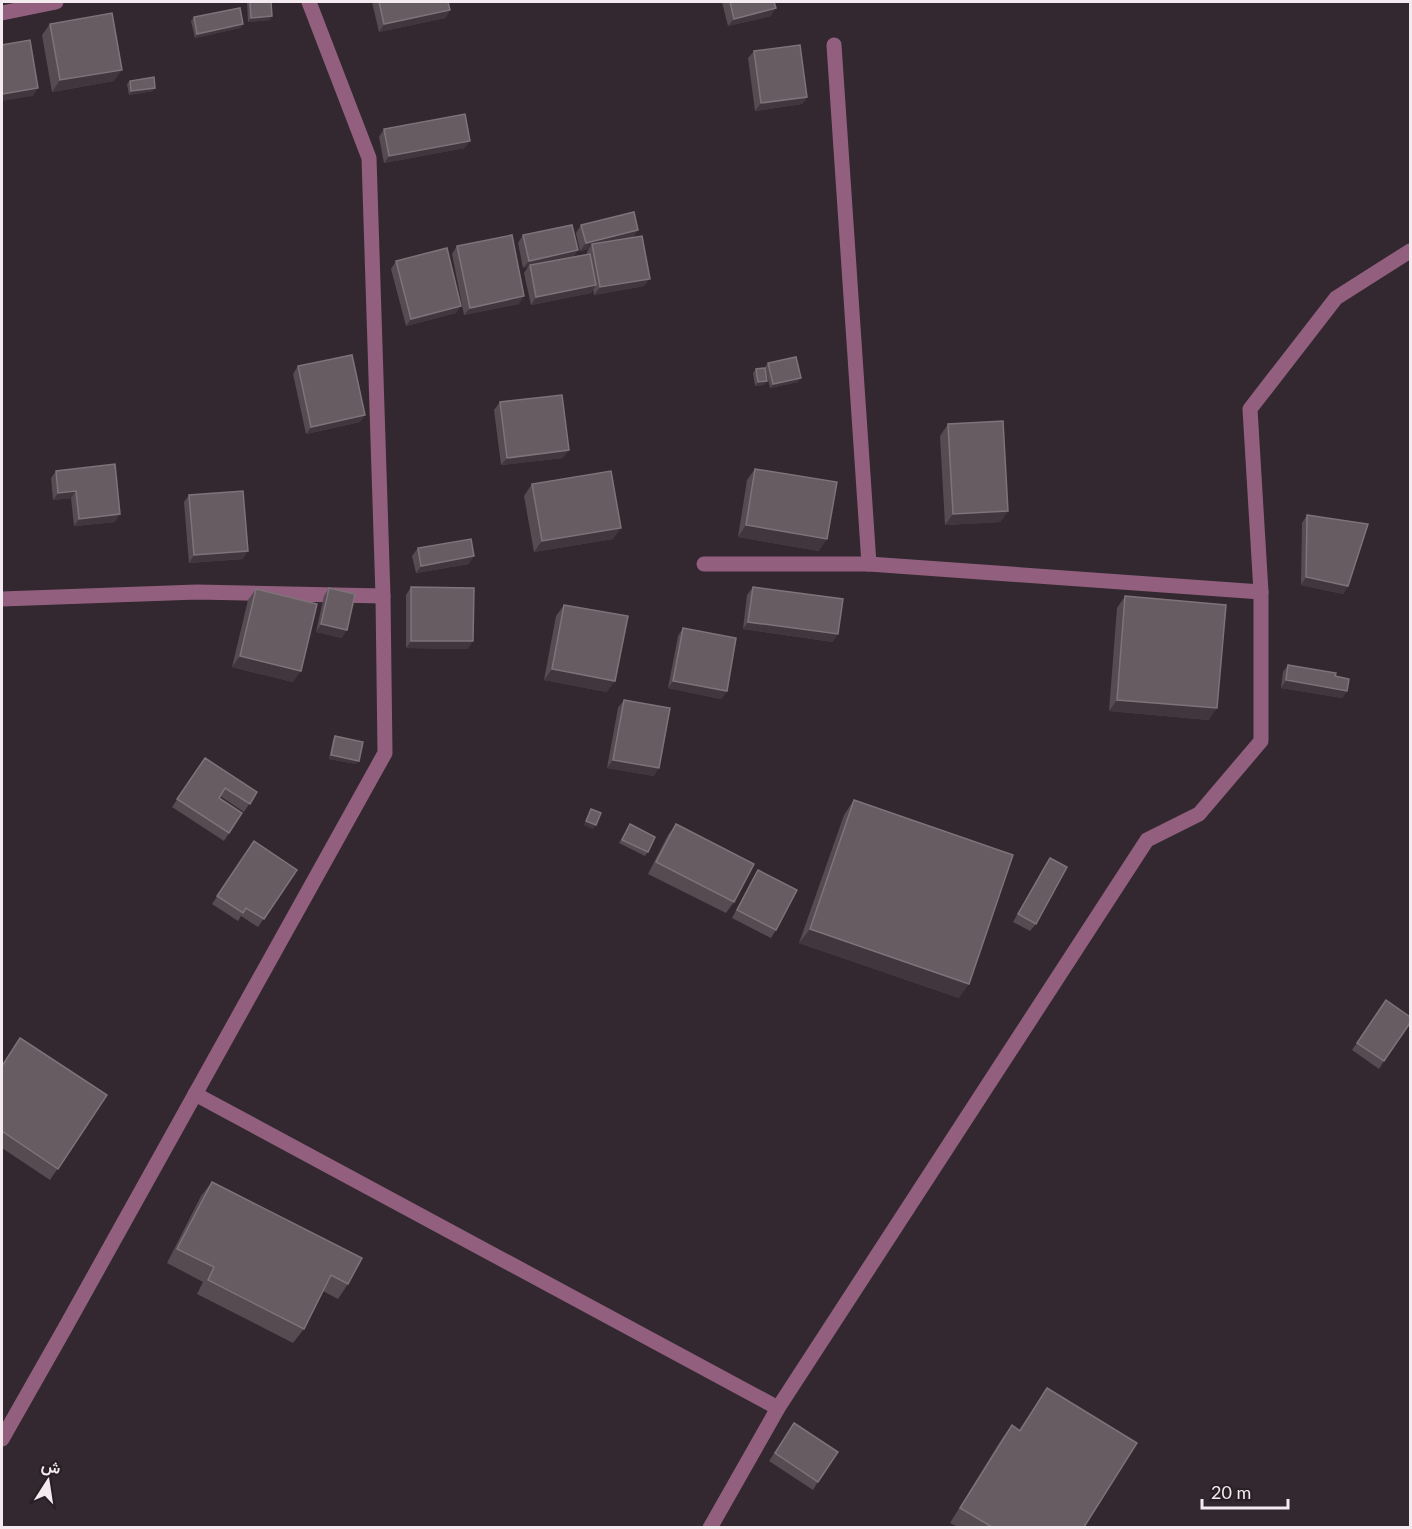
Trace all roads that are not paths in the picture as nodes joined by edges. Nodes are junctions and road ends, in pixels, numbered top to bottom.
1 (56, 2) edge
2 (309, 2) edge
3 (2, 12) edge
4 (834, 45) dead end
5 (1410, 251) edge
6 (704, 564) dead end
7 (869, 564) junction
8 (1261, 591) junction
9 (383, 596) junction
10 (2, 599) edge
11 (195, 1094) junction
12 (778, 1408) junction
13 (2, 1439) edge
14 (710, 1527) edge

1 - 3 street
2 - 9 street
4 - 7 street
5 - 8 street
6 - 7 street
7 - 8 street
8 - 12 street
9 - 10 street
9 - 11 street
11 - 12 street
11 - 13 street
12 - 14 street

